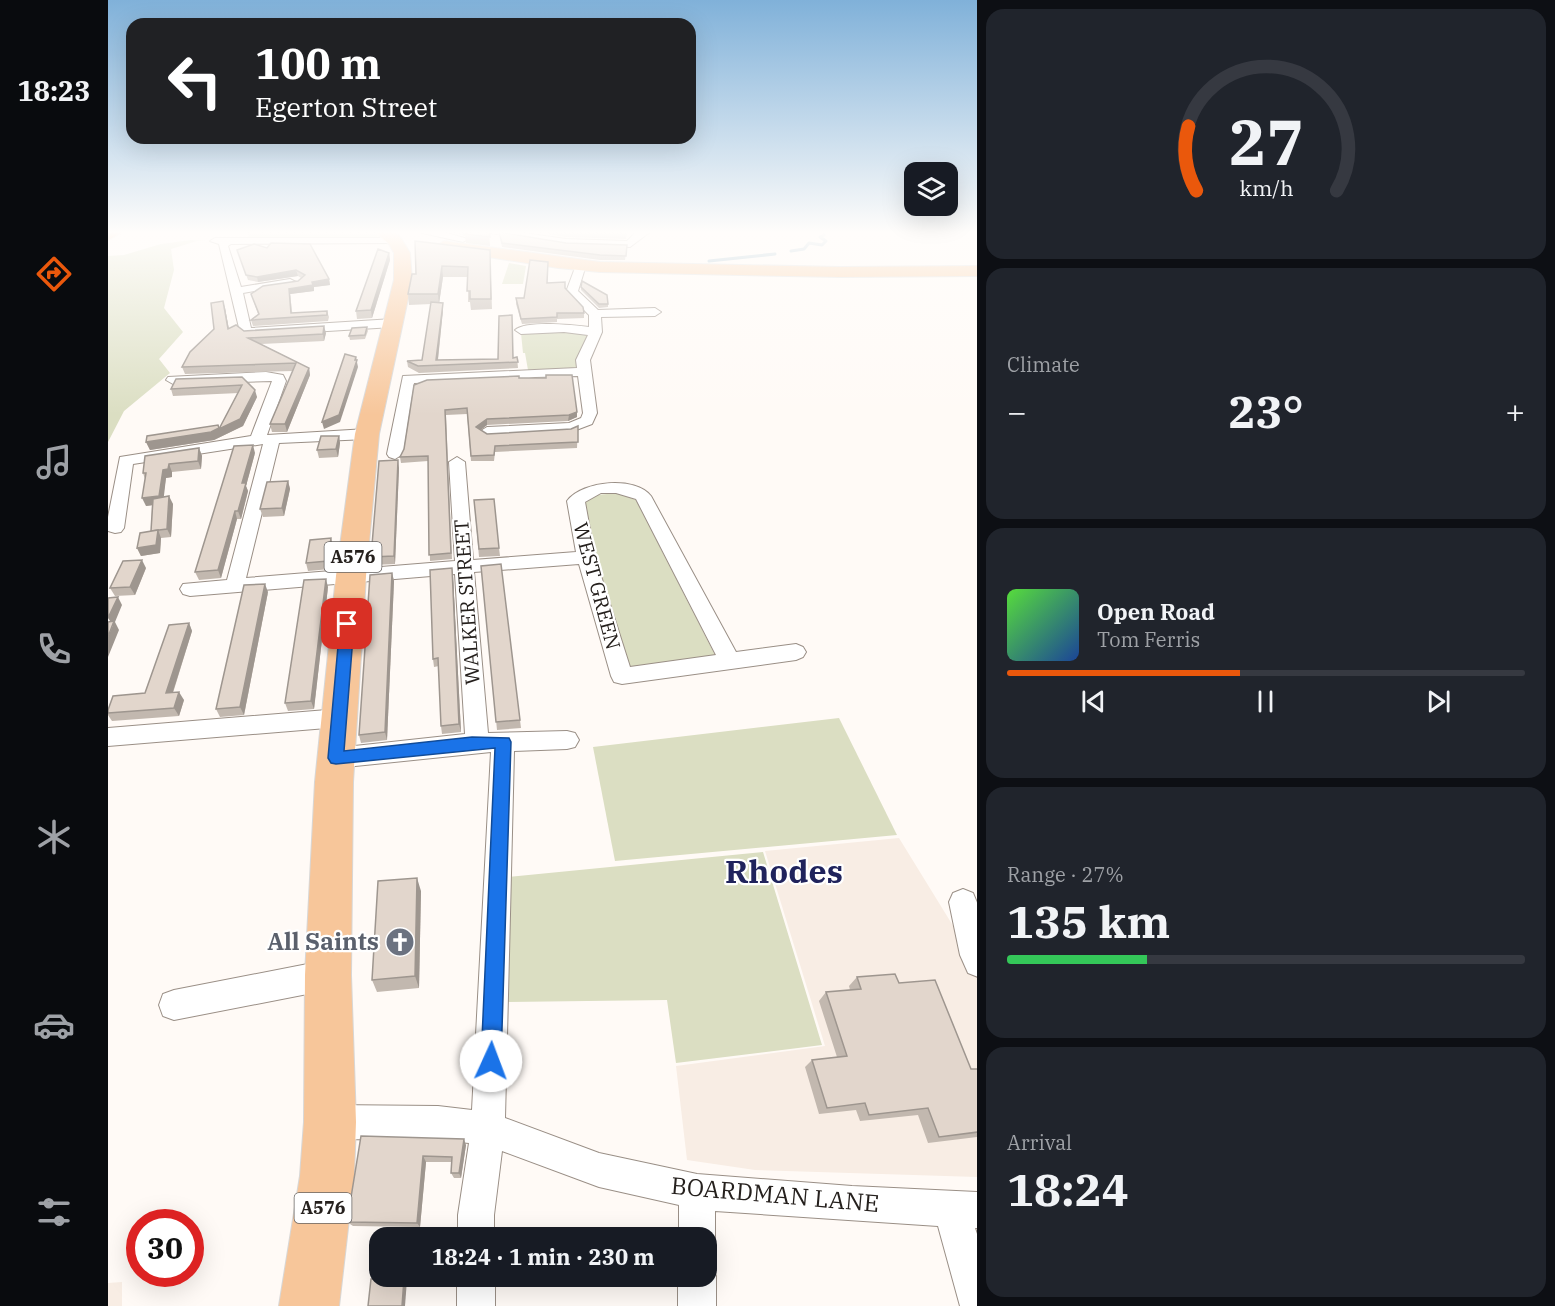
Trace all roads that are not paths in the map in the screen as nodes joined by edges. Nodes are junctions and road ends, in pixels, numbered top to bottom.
1 (237, 293) edge
2 (399, 293) edge
3 (573, 293) edge
4 (656, 312) dead end
5 (596, 314) junction
6 (393, 323) junction
7 (521, 330) dead end
8 (596, 332) junction
9 (583, 372) junction
10 (173, 380) edge
11 (487, 432) edge
12 (367, 434) junction
13 (264, 439) junction
14 (395, 454) dead end
15 (457, 462) dead end
16 (115, 528) dead end
17 (586, 557) junction
18 (465, 566) junction
19 (351, 576) junction
20 (235, 585) junction
21 (190, 588) dead end
22 (796, 652) dead end
23 (730, 661) junction
24 (108, 737) edge
25 (337, 738) junction
26 (567, 740) dead end
27 (490, 742) junction
28 (963, 902) dead end
29 (977, 961) edge
30 (328, 975) junction
31 (174, 1005) dead end
32 (330, 1122) junction
33 (488, 1130) junction
34 (697, 1192) junction
35 (964, 1209) edge
36 (476, 1227) edge
37 (697, 1227) edge
38 (476, 1287) edge
39 (697, 1287) edge
40 (977, 1296) edge
41 (309, 1306) edge
42 (476, 1306) edge
43 (697, 1306) edge

1 - 6 street
2 - 6 main road, A576
3 - 5 street
4 - 5 street
5 - 8 street
6 - 12 main road, A576
7 - 8 street
8 - 9 street
9 - 11 street
9 - 14 street
10 - 13 street
12 - 13 street
12 - 19 main road, A576
13 - 16 street
13 - 20 street
15 - 18 street, WALKER STREET
17 - 18 street
17 - 23 street, WEST GREEN
17 - 23 street, WEST GREEN
18 - 19 street
18 - 27 street, WALKER STREET
19 - 20 street
19 - 25 main road, A576
20 - 21 street
22 - 23 street, WEST GREEN
24 - 25 street
25 - 27 street
25 - 30 main road, A576
26 - 27 street
27 - 33 street, WALKER STREET
28 - 29 street
30 - 31 street
30 - 32 main road, A576
32 - 33 street, BOARDMAN LANE
32 - 41 main road, A576
33 - 34 street, BOARDMAN LANE
33 - 36 street, WALKER STREET
34 - 35 street, BOARDMAN LANE
34 - 37 street
35 - 40 street
38 - 42 street
39 - 43 street

